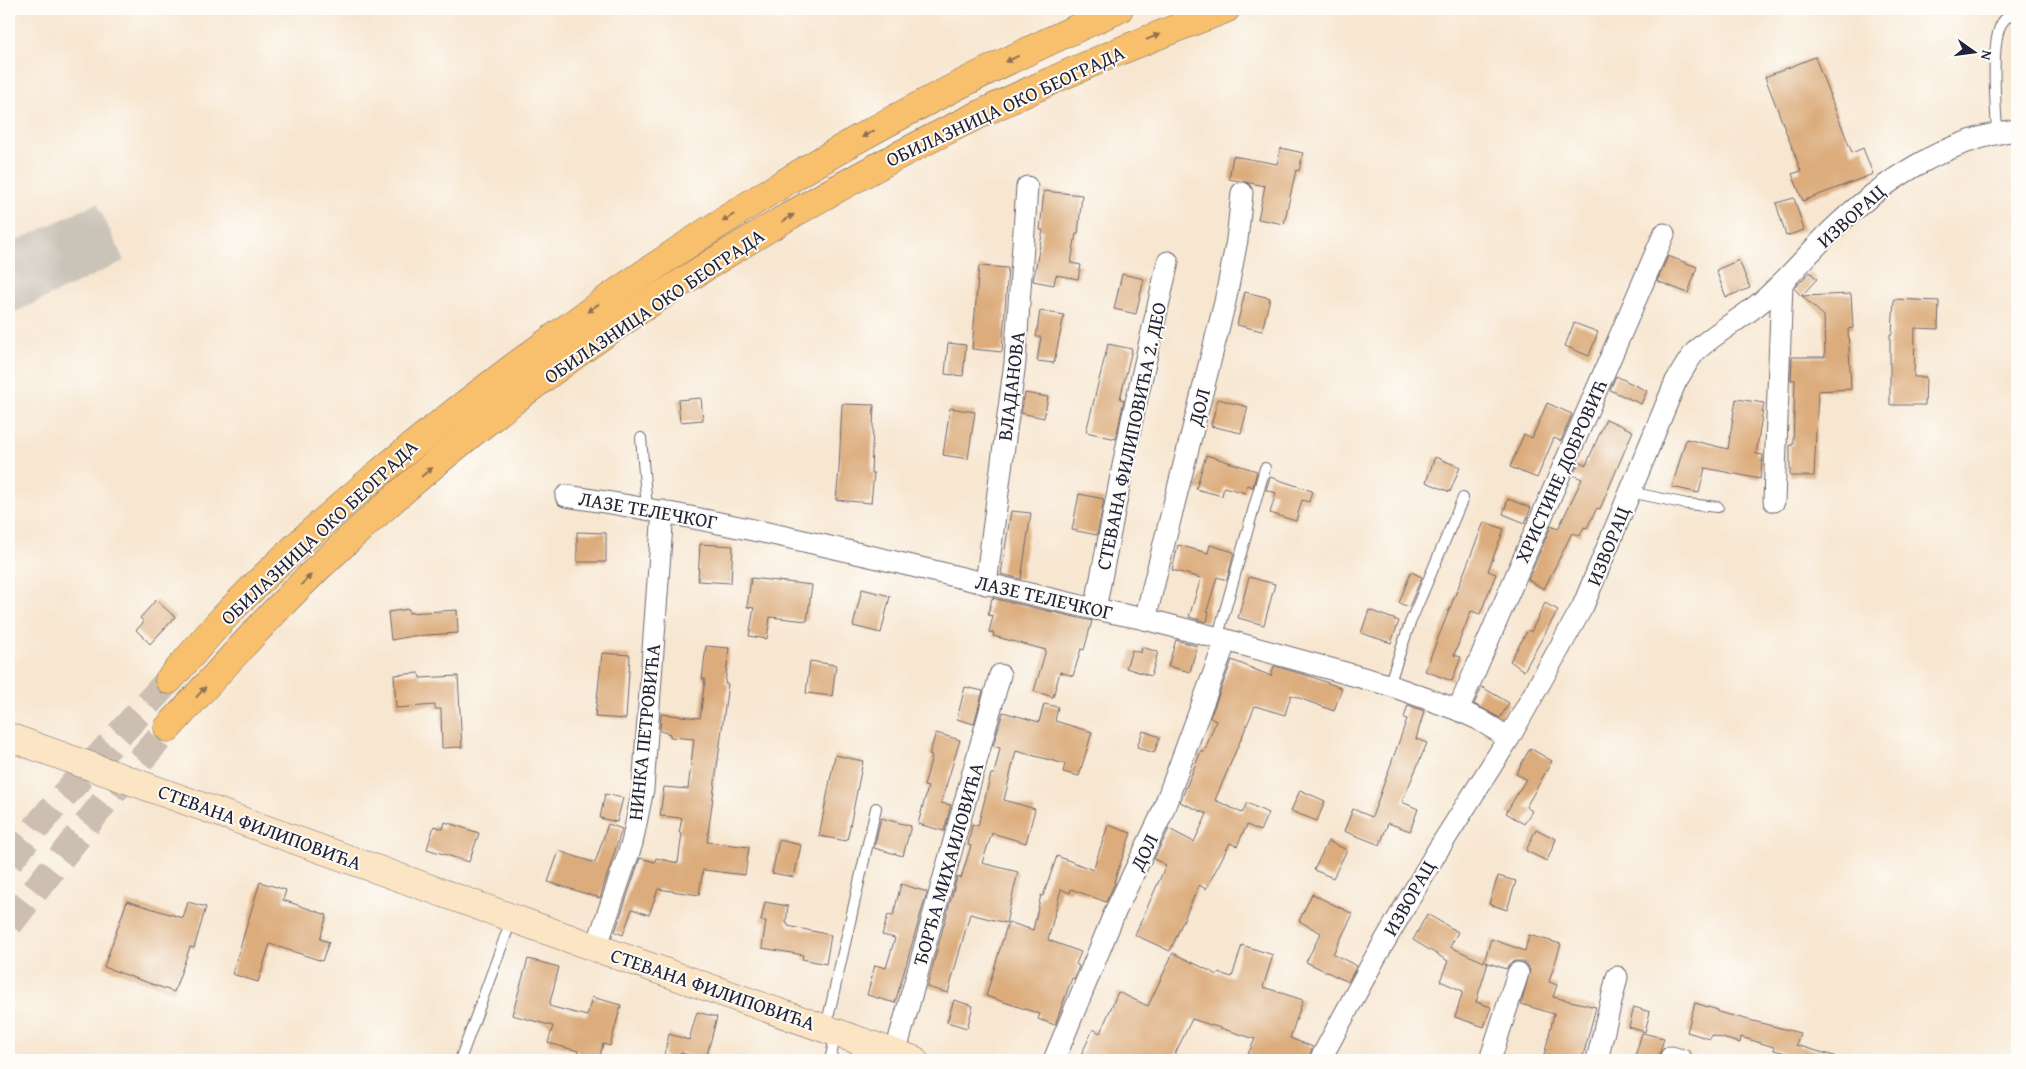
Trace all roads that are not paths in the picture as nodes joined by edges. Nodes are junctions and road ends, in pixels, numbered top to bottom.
1 (1119, 9) edge
2 (1226, 9) edge
3 (2017, 10) edge
4 (2007, 131) edge
5 (1027, 187) dead end
6 (1242, 193) dead end
7 (1664, 234) dead end
8 (1168, 262) dead end
9 (1782, 284) junction
10 (641, 438) dead end
11 (1264, 468) dead end
12 (1630, 492) junction
13 (566, 496) dead end
14 (1463, 498) dead end
15 (1774, 501) dead end
16 (1718, 507) dead end
17 (655, 509) junction
18 (986, 584) junction
19 (1095, 609) junction
20 (1145, 619) junction
21 (1222, 639) junction
22 (1000, 674) dead end
23 (169, 680) tunnel mouth
24 (1389, 685) junction
25 (1458, 710) junction
26 (168, 728) tunnel mouth
27 (9, 737) edge
28 (1509, 738) junction
29 (876, 808) dead end
30 (512, 918) junction
31 (596, 948) junction
32 (1518, 973) dead end
33 (1617, 977) dead end
34 (831, 1031) junction
35 (905, 1057) edge
36 (460, 1060) edge
37 (830, 1060) edge
38 (1054, 1060) edge
39 (1320, 1060) edge
40 (1490, 1060) edge
41 (1597, 1060) edge

1 -> 23 highway, ОБИЛАЗНИЦА ОКО БЕОГРАДА
26 -> 2 highway, ОБИЛАЗНИЦА ОКО БЕОГРАДА
3 - 4 lane, ИЗВОРАЦ
4 - 9 street, ИЗВОРАЦ
5 - 18 street, ВЛАДАНОВА
6 - 20 street, ДОЛ
7 - 25 street, ХРИСТИНЕ ДОБРОВИЋ
8 - 19 street, СТЕВАНА ФИЛИПОВИЋА 2. ДЕО
9 - 12 street, ИЗВОРАЦ
9 - 15 street
10 - 17 lane
11 - 21 lane
12 - 16 lane
12 - 28 street, ИЗВОРАЦ
13 - 17 street, ЛАЗЕ ТЕЛЕЧКОГ
14 - 24 lane
17 - 18 street, ЛАЗЕ ТЕЛЕЧКОГ
17 - 31 street, НИНКА ПЕТРОВИЋА
18 - 19 street, ЛАЗЕ ТЕЛЕЧКОГ
19 - 20 street, ЛАЗЕ ТЕЛЕЧКОГ
20 - 21 street, ЛАЗЕ ТЕЛЕЧКОГ
21 - 24 street, ЛАЗЕ ТЕЛЕЧКОГ
21 - 38 street, ДОЛ
22 - 35 street, ЂОРЂА МИХАИЛОВИЋА
24 - 25 street, ЛАЗЕ ТЕЛЕЧКОГ
25 - 28 street, ЛАЗЕ ТЕЛЕЧКОГ
27 - 30 main road, СТЕВАНА ФИЛИПОВИЋА
28 - 39 street, ИЗВОРАЦ
29 - 34 lane
30 - 31 main road, СТЕВАНА ФИЛИПОВИЋА
30 - 36 lane
31 - 34 main road, СТЕВАНА ФИЛИПОВИЋА
32 - 40 street
33 - 41 street
34 - 35 main road, СТЕВАНА ФИЛИПОВИЋА
34 - 37 lane

